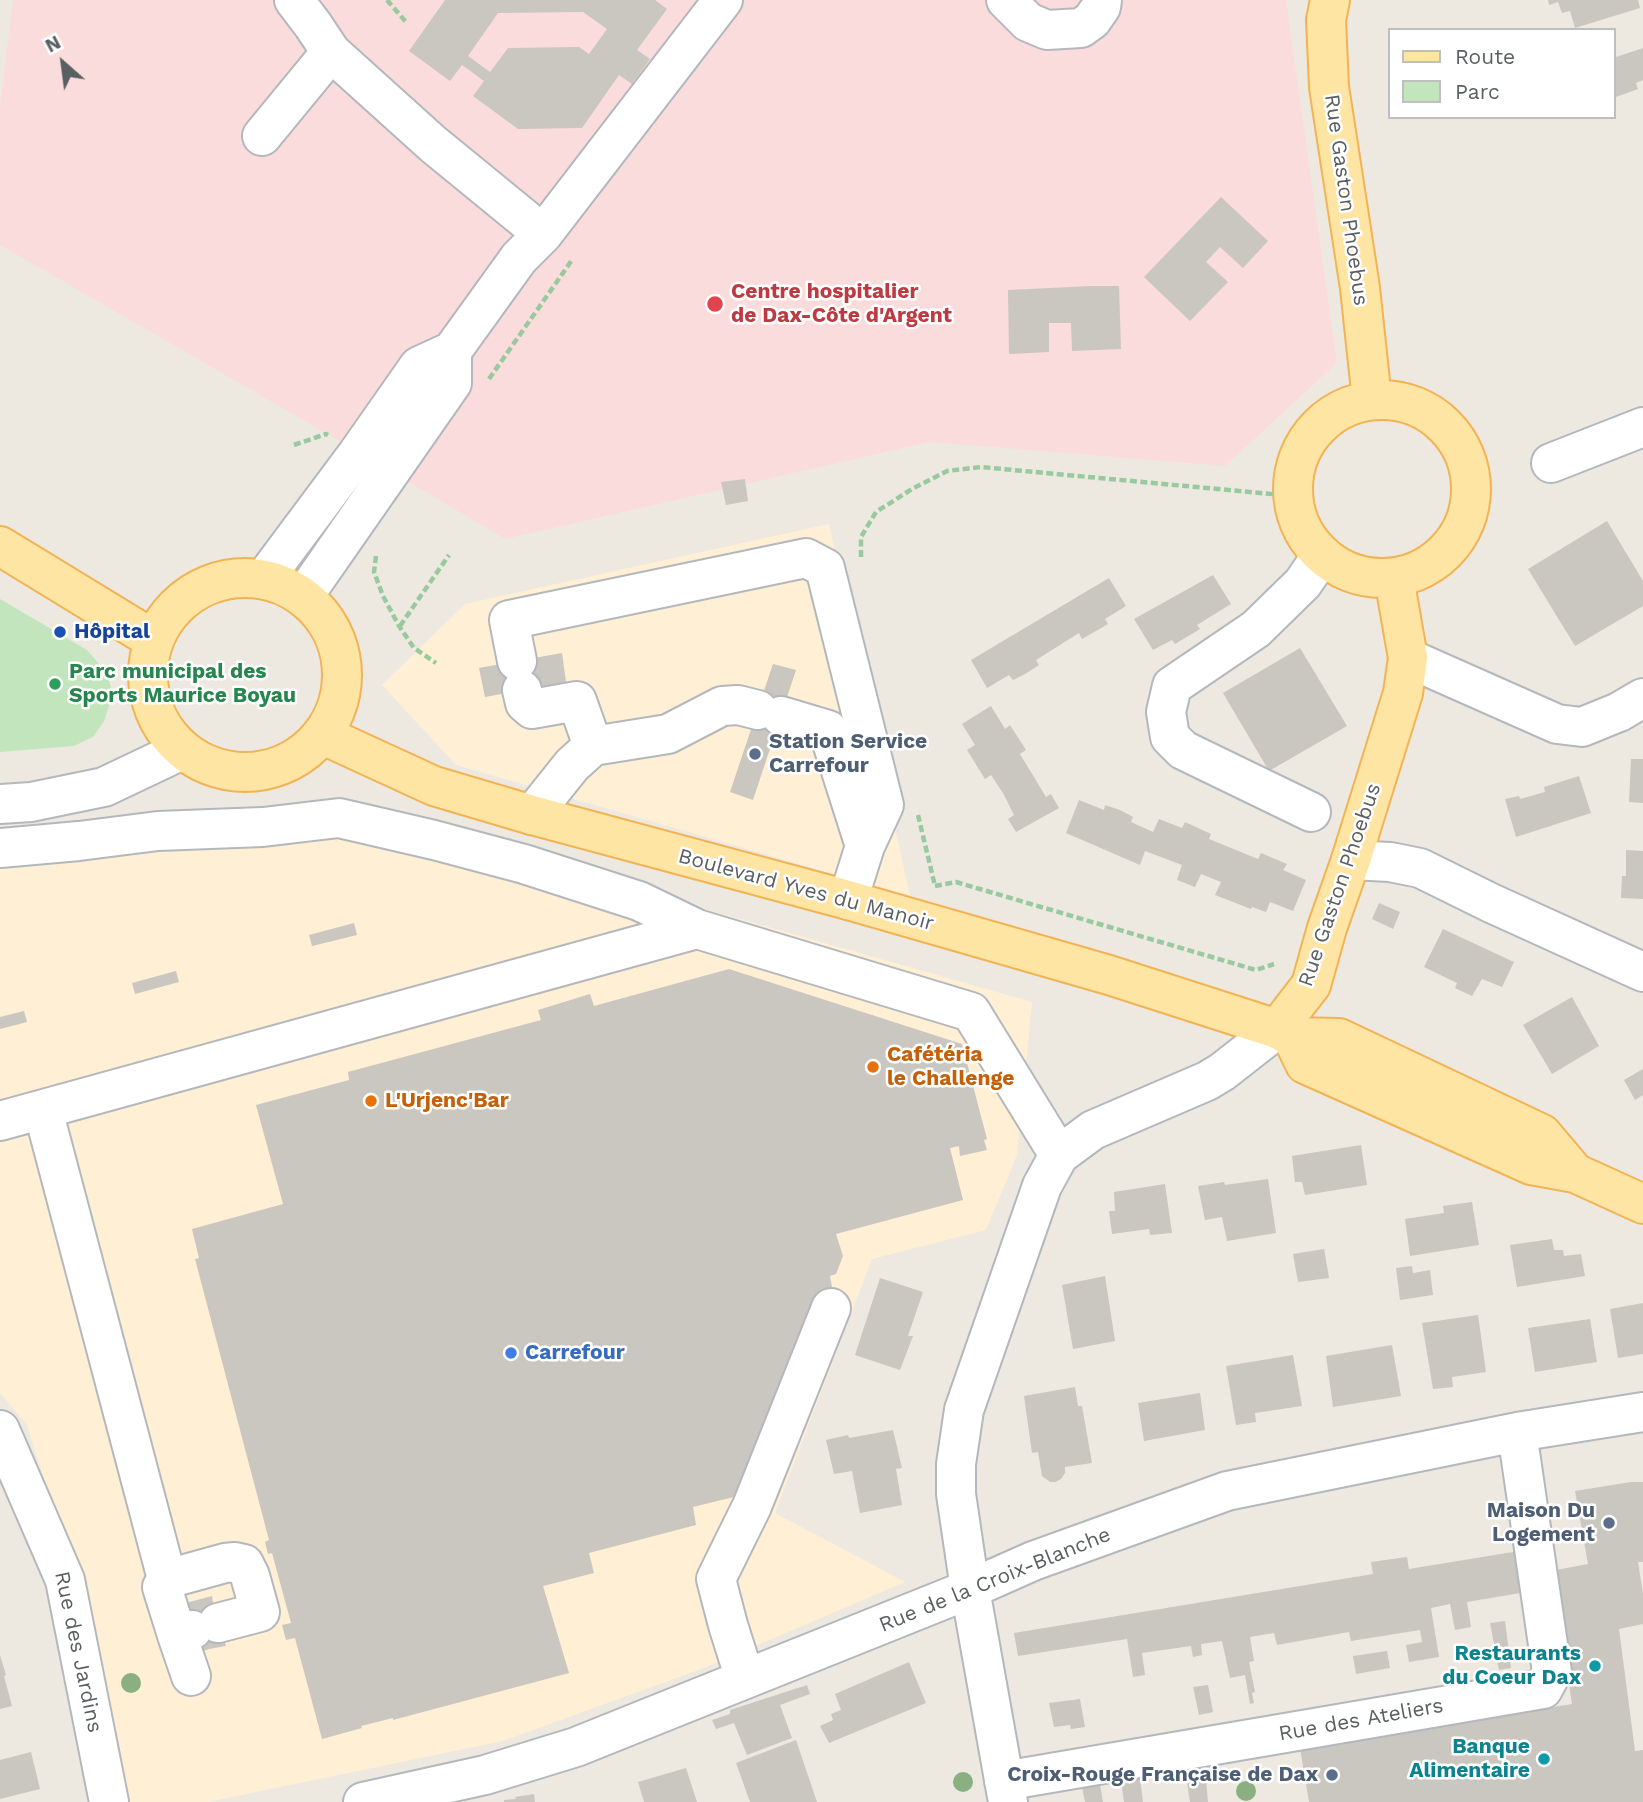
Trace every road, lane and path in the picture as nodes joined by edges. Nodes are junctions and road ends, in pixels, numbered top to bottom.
1 (294, 0) edge
2 (387, 0) edge
3 (723, 0) edge
4 (1006, 0) edge
5 (1102, 0) edge
6 (1330, 0) edge
7 (406, 22) dead end
8 (331, 52) junction
9 (262, 136) dead end
10 (543, 234) junction
11 (452, 351) junction
12 (1372, 400) junction
13 (1643, 427) edge
14 (1551, 463) dead end
15 (1293, 496) junction
16 (0, 546) edge
17 (377, 552) dead end
18 (449, 555) dead end
19 (1322, 555) junction
20 (860, 566) dead end
21 (1394, 578) junction
22 (264, 579) junction
23 (303, 597) junction
24 (400, 626) junction
25 (154, 640) junction
26 (1408, 658) junction
27 (436, 663) dead end
28 (1643, 698) edge
29 (323, 734) junction
30 (593, 746) junction
31 (183, 750) junction
32 (0, 804) edge
33 (916, 806) dead end
34 (1311, 813) dead end
35 (533, 815) junction
36 (865, 846) junction
37 (0, 848) edge
38 (1351, 860) junction
39 (935, 886) junction
40 (922, 888) dead end
41 (848, 900) junction
42 (698, 929) junction
43 (1275, 964) dead end
44 (1643, 972) edge
45 (1284, 1033) junction
46 (43, 1110) junction
47 (0, 1121) edge
48 (1059, 1155) junction
49 (1643, 1204) edge
50 (831, 1308) dead end
51 (1643, 1412) edge
52 (0, 1430) edge
53 (1517, 1432) junction
54 (167, 1579) junction
55 (970, 1589) junction
56 (195, 1629) junction
57 (191, 1676) dead end
58 (745, 1679) junction
59 (1006, 1791) edge
60 (109, 1802) edge
61 (363, 1802) edge

1 - 8 street
2 - 7 path
3 - 10 street
4 - 5 street
6 - 12 main road, Rue Gaston Phoebus
8 - 9 street
8 - 10 street
10 - 11 street
11 - 22 street
11 - 23 street
12 - 15 main road
12 - 21 main road
13 - 14 street
15 - 19 main road
15 - 20 path
16 - 25 main road
17 - 24 path
18 - 24 path
19 - 21 main road
19 - 34 street
21 - 26 main road, Rue Gaston Phoebus
22 - 23 main road
22 - 25 main road
23 - 29 main road
24 - 27 path
25 - 31 main road
26 - 28 street
26 - 38 main road, Rue Gaston Phoebus
29 - 31 main road
29 - 35 main road, Boulevard Yves du Manoir
30 - 35 street
30 - 36 street
30 - 36 street
31 - 32 street
33 - 39 path
35 - 41 main road, Boulevard Yves du Manoir
36 - 41 street
37 - 42 street
38 - 44 street
38 - 45 main road, Rue Gaston Phoebus
39 - 40 path
39 - 43 path
41 - 45 main road, Boulevard Yves du Manoir
42 - 46 street
42 - 48 street
45 - 48 street, Rue Gaston Phoebus
45 - 49 main road, Boulevard Yves du Manoir
46 - 47 street
46 - 54 street
48 - 55 street, Rue Gaston Phoebus
50 - 58 street
51 - 53 street, Rue de la Croix-Blanche
52 - 60 street, Rue des Jardins
53 - 55 street, Rue de la Croix-Blanche
53 - 59 street, Rue des Ateliers
54 - 56 street
54 - 56 street
55 - 58 street, Rue de la Croix-Blanche
55 - 59 street, Rue Gaston Phoebus
56 - 57 street
58 - 61 street, Rue de la Croix-Blanche

